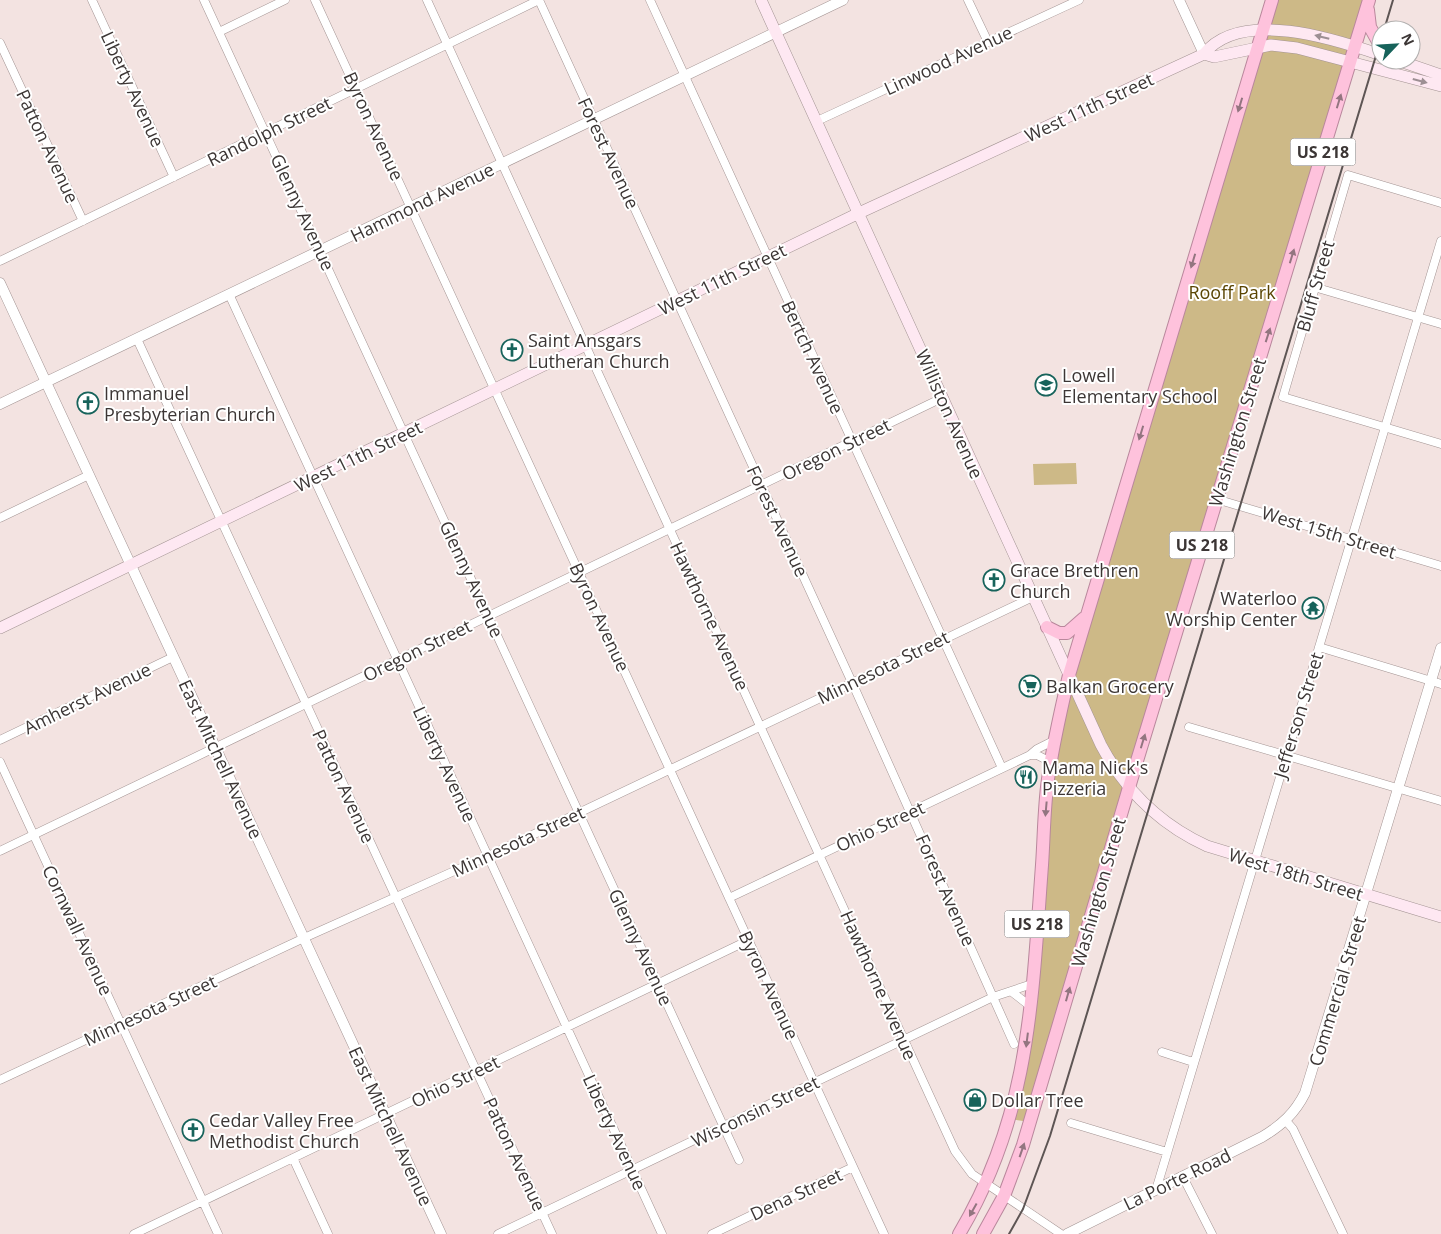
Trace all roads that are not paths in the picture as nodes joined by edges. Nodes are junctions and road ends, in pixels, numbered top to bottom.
1 (92, 0) edge
2 (204, 0) edge
3 (285, 0) edge
4 (315, 0) edge
5 (427, 0) edge
6 (539, 0) edge
7 (650, 0) edge
8 (761, 0) edge
9 (968, 0) edge
10 (1078, 0) edge
11 (1179, 0) edge
12 (1272, 0) edge
13 (841, 1) edge
14 (1368, 3) edge
15 (1371, 28) edge
16 (1263, 29) junction
17 (219, 32) junction
18 (776, 32) junction
19 (988, 42) junction
20 (0, 43) edge
21 (447, 44) junction
22 (1355, 46) junction
23 (1257, 48) junction
24 (1371, 51) edge
25 (1204, 54) junction
26 (1350, 62) junction
27 (1421, 68) edge
28 (1441, 75) edge
29 (686, 76) junction
30 (1441, 86) edge
31 (357, 88) junction
32 (594, 120) junction
33 (817, 121) junction
34 (266, 132) junction
35 (502, 163) junction
36 (174, 177) junction
37 (1441, 203) edge
38 (411, 207) junction
39 (859, 213) junction
40 (83, 221) junction
41 (1441, 241) edge
42 (321, 250) junction
43 (767, 258) junction
44 (0, 261) edge
45 (0, 283) edge
46 (1314, 286) junction
47 (229, 294) junction
48 (678, 301) junction
49 (1418, 317) junction
50 (1441, 324) edge
51 (137, 338) junction
52 (586, 344) junction
53 (46, 382) junction
54 (496, 388) junction
55 (942, 398) junction
56 (0, 404) edge
57 (1385, 427) junction
58 (405, 434) junction
59 (852, 441) junction
60 (1441, 444) edge
61 (89, 475) junction
62 (313, 477) junction
63 (761, 485) junction
64 (1216, 498) junction
65 (0, 518) edge
66 (222, 521) junction
67 (670, 529) junction
68 (1351, 539) junction
69 (131, 565) junction
70 (1441, 566) edge
71 (579, 572) junction
72 (1033, 597) junction
73 (489, 616) junction
74 (1086, 616) junction
75 (1047, 627) junction
76 (0, 628) edge
77 (944, 638) junction
78 (1319, 647) junction
79 (1441, 648) edge
80 (173, 657) junction
81 (397, 660) junction
82 (1069, 675) junction
83 (852, 682) junction
84 (1436, 683) edge
85 (306, 704) junction
86 (761, 726) junction
87 (1189, 727) dead end
88 (0, 740) edge
89 (1055, 740) junction
90 (215, 748) junction
91 (1030, 755) junction
92 (1286, 755) junction
93 (0, 762) edge
94 (1051, 762) junction
95 (1002, 768) junction
96 (670, 769) junction
97 (1129, 787) junction
98 (1398, 788) junction
99 (1441, 801) edge
100 (579, 812) junction
101 (911, 812) junction
102 (1158, 816) joint
103 (34, 835) junction
104 (0, 851) edge
105 (820, 855) junction
106 (488, 856) junction
107 (1254, 861) junction
108 (1366, 895) junction
109 (396, 897) junction
110 (729, 898) junction
111 (1441, 917) edge
112 (304, 938) junction
113 (749, 940) junction
114 (658, 984) junction
115 (1032, 984) junction
116 (1012, 992) junction
117 (993, 996) junction
118 (1030, 1006) junction
119 (121, 1024) junction
120 (567, 1028) junction
121 (904, 1040) junction
122 (1014, 1044) dead end
123 (1162, 1052) dead end
124 (1194, 1062) junction
125 (476, 1071) junction
126 (0, 1080) edge
127 (814, 1082) junction
128 (386, 1114) junction
129 (1286, 1121) junction
130 (1071, 1123) dead end
131 (723, 1126) junction
132 (1166, 1152) junction
133 (293, 1158) junction
134 (739, 1160) dead end
135 (852, 1167) junction
136 (632, 1170) junction
137 (1183, 1177) junction
138 (986, 1184) junction
139 (1156, 1190) junction
140 (1004, 1196) junction
141 (203, 1201) junction
142 (542, 1213) junction
143 (134, 1234) edge
144 (218, 1234) edge
145 (328, 1234) edge
146 (441, 1234) edge
147 (498, 1234) edge
148 (552, 1234) edge
149 (662, 1234) edge
150 (712, 1234) edge
151 (884, 1234) edge
152 (959, 1234) edge
153 (983, 1234) edge
154 (1061, 1234) edge
155 (1067, 1234) edge
156 (1212, 1234) edge
157 (1343, 1234) edge

1 - 36 street, Liberty Avenue
2 - 17 street, Glenny Avenue
3 - 17 street
4 - 31 street, Byron Avenue
5 - 21 street, Hawthorne Avenue
6 - 21 street, Randolph Street
6 - 32 street, Forest Avenue
7 - 29 street, Bertch Avenue
8 - 18 main road, Williston Avenue
9 - 19 street
10 - 19 street, Linwood Avenue
11 - 25 street
12 - 16 highway, US 218
13 - 18 street, Hammond Avenue
14 - 15 highway
14 - 22 highway, Washington Street / US 218
22 -> 16 main road, West 11th Street
16 - 23 highway, US 218
16 - 25 main road, West 11th Street
17 - 34 street, Glenny Avenue
18 - 29 street, Hammond Avenue
18 - 33 main road, Williston Avenue
19 - 33 street, Linwood Avenue
20 - 40 street, Patton Avenue
21 - 31 street, Randolph Street
21 - 35 street, Hawthorne Avenue
22 - 24 main road, West 11th Street
22 - 26 highway, Washington Street / US 218
23 - 25 main road, West 11th Street
23 - 26 main road, West 11th Street
23 -> 74 highway, US 218
25 - 39 main road, West 11th Street
26 -> 30 main road, West 11th Street
64 -> 26 highway, Washington Street / US 218
27 - 28 main road
29 - 32 street, Hammond Avenue
29 - 43 street, Bertch Avenue
31 - 34 street, Randolph Street
31 - 38 street, Byron Avenue
32 - 35 street, Hammond Avenue
32 - 48 street, Forest Avenue
33 - 39 main road, Williston Avenue
34 - 36 street, Randolph Street
34 - 42 street, Glenny Avenue
35 - 38 street, Hammond Avenue
35 - 52 street, Hawthorne Avenue
36 - 40 street, Randolph Street
37 - 46 street, Bluff Street
38 - 42 street, Hammond Avenue
38 - 54 street, Byron Avenue
39 - 43 main road, West 11th Street
39 - 55 main road, Williston Avenue
40 - 44 street, Randolph Street
41 - 49 street, Jefferson Street
42 - 47 street, Hammond Avenue
42 - 58 street, Glenny Avenue
43 - 48 main road, West 11th Street
43 - 59 street, Bertch Avenue
45 - 53 street, East Mitchell Avenue
46 - 49 street
46 - 57 street, Bluff Street
47 - 51 street, Hammond Avenue
47 - 62 street, Liberty Avenue
48 - 52 main road, West 11th Street
48 - 63 street, Forest Avenue
49 - 50 street
49 - 57 street, Jefferson Street
51 - 53 street, Hammond Avenue
51 - 66 street, Patton Avenue
52 - 54 main road, West 11th Street
52 - 67 street, Hawthorne Avenue
53 - 56 street, Hammond Avenue
53 - 61 street, East Mitchell Avenue
54 - 58 main road, West 11th Street
54 - 71 street, Byron Avenue
55 - 59 street, Oregon Street
55 - 72 main road, Williston Avenue
57 - 60 street
57 - 68 street, Jefferson Street
58 - 62 main road, West 11th Street
58 - 73 street, Glenny Avenue
59 - 63 street, Oregon Street
59 - 77 street, Bertch Avenue
61 - 65 street
61 - 69 street, East Mitchell Avenue
62 - 66 main road, West 11th Street
62 - 81 street, Liberty Avenue
63 - 67 street, Oregon Street
63 - 83 street, Forest Avenue
64 - 68 street, West 15th Street
97 -> 64 highway, Washington Street / US 218
66 - 69 main road, West 11th Street
66 - 85 street, Patton Avenue
67 - 71 street, Oregon Street
67 - 86 street, Hawthorne Avenue
68 - 70 street, West 15th Street
68 - 78 street, Jefferson Street
69 - 76 main road, West 11th Street
69 - 80 street, East Mitchell Avenue
71 - 73 street, Oregon Street
71 - 96 street, Byron Avenue
72 - 75 main road, Williston Avenue
72 - 77 street, Minnesota Street
73 - 81 street, Oregon Street
73 - 100 street, Glenny Avenue
74 - 75 highway
74 - 82 highway, US 218
75 - 82 main road, Williston Avenue
77 - 83 street, Minnesota Street
77 - 95 street, Bertch Avenue
78 - 84 street
78 - 92 street, Jefferson Street
79 - 84 street, Commercial Street
80 - 88 street, Amherst Avenue
80 - 90 street, East Mitchell Avenue
81 - 85 street, Oregon Street
81 - 106 street, Liberty Avenue
82 - 89 highway, US 218
82 - 97 main road, Williston Avenue
83 - 86 street, Minnesota Street
83 - 101 street, Forest Avenue
84 - 98 street, Commercial Street
85 - 90 street, Oregon Street
85 - 109 street, Patton Avenue
86 - 96 street, Minnesota Street
86 - 105 street, Hawthorne Avenue
87 - 92 street
89 - 91 street, Ohio Street
89 - 94 highway, US 218
90 - 103 street, Oregon Street
90 - 112 street, East Mitchell Avenue
91 - 94 street
91 - 95 street, Ohio Street
92 - 98 street
92 - 107 street, Jefferson Street
93 - 103 street, Cornwall Avenue
94 -> 115 highway, US 218
95 - 101 street, Ohio Street
96 - 100 street, Minnesota Street
96 - 110 street, Byron Avenue
97 - 102 main road, Williston Avenue
140 -> 97 highway, Washington Street / US 218
98 - 99 street
98 - 108 street, Commercial Street
100 - 106 street, Minnesota Street
100 - 114 street, Glenny Avenue
101 - 105 street, Ohio Street
101 - 117 street, Forest Avenue
102 - 107 main road, West 18th Street
103 - 104 street, Oregon Street
103 - 119 street, Cornwall Avenue
105 - 110 street, Ohio Street
105 - 121 street, Hawthorne Avenue
106 - 109 street, Minnesota Street
106 - 120 street, Liberty Avenue
107 - 108 main road, West 18th Street
107 - 124 street, Jefferson Street
108 - 111 main road, West 18th Street
108 - 129 street, Commercial Street
109 - 112 street, Minnesota Street
109 - 125 street, Patton Avenue
110 - 113 street, Byron Avenue
112 - 119 street, Minnesota Street
112 - 128 street, East Mitchell Avenue
113 - 114 street, Ohio Street
113 - 127 street, Byron Avenue
114 - 120 street, Ohio Street
114 - 131 street, Glenny Avenue
115 - 116 street, Wisconsin Street
115 - 118 highway, US 218
116 - 117 street, Wisconsin Street
116 - 118 street
117 - 121 street, Wisconsin Street
117 - 122 street, Forest Avenue
118 -> 138 highway, US 218
119 - 126 street, Minnesota Street
119 - 141 street, Cornwall Avenue
120 - 125 street, Ohio Street
120 - 136 street, Liberty Avenue
121 - 127 street, Wisconsin Street
121 - 138 street, Hawthorne Avenue
123 - 124 street
124 - 132 street, Jefferson Street
125 - 128 street, Ohio Street
125 - 142 street, Patton Avenue
127 - 131 street, Wisconsin Street
127 - 135 street, Byron Avenue
128 - 133 street, Ohio Street
128 - 146 street, East Mitchell Avenue
129 - 137 street, La Porte Road
129 - 157 street
130 - 132 street
131 - 134 street, Glenny Avenue
131 - 136 street, Wisconsin Street
132 - 139 street, Jefferson Street
133 - 141 street, Ohio Street
133 - 145 street
135 - 150 street, Dena Street
135 - 151 street, Byron Avenue
136 - 142 street, Wisconsin Street
136 - 149 street, Liberty Avenue
137 - 139 street, La Porte Road
137 - 156 street
138 - 140 street, Hawthorne Avenue
138 -> 152 highway, US 218
139 - 155 street, La Porte Road
140 - 153 highway, Washington Street / US 218
140 - 154 street, Hawthorne Avenue
141 - 143 street, Ohio Street
141 - 144 street, Cornwall Avenue
142 - 147 street, Wisconsin Street
142 - 148 street, Patton Avenue

